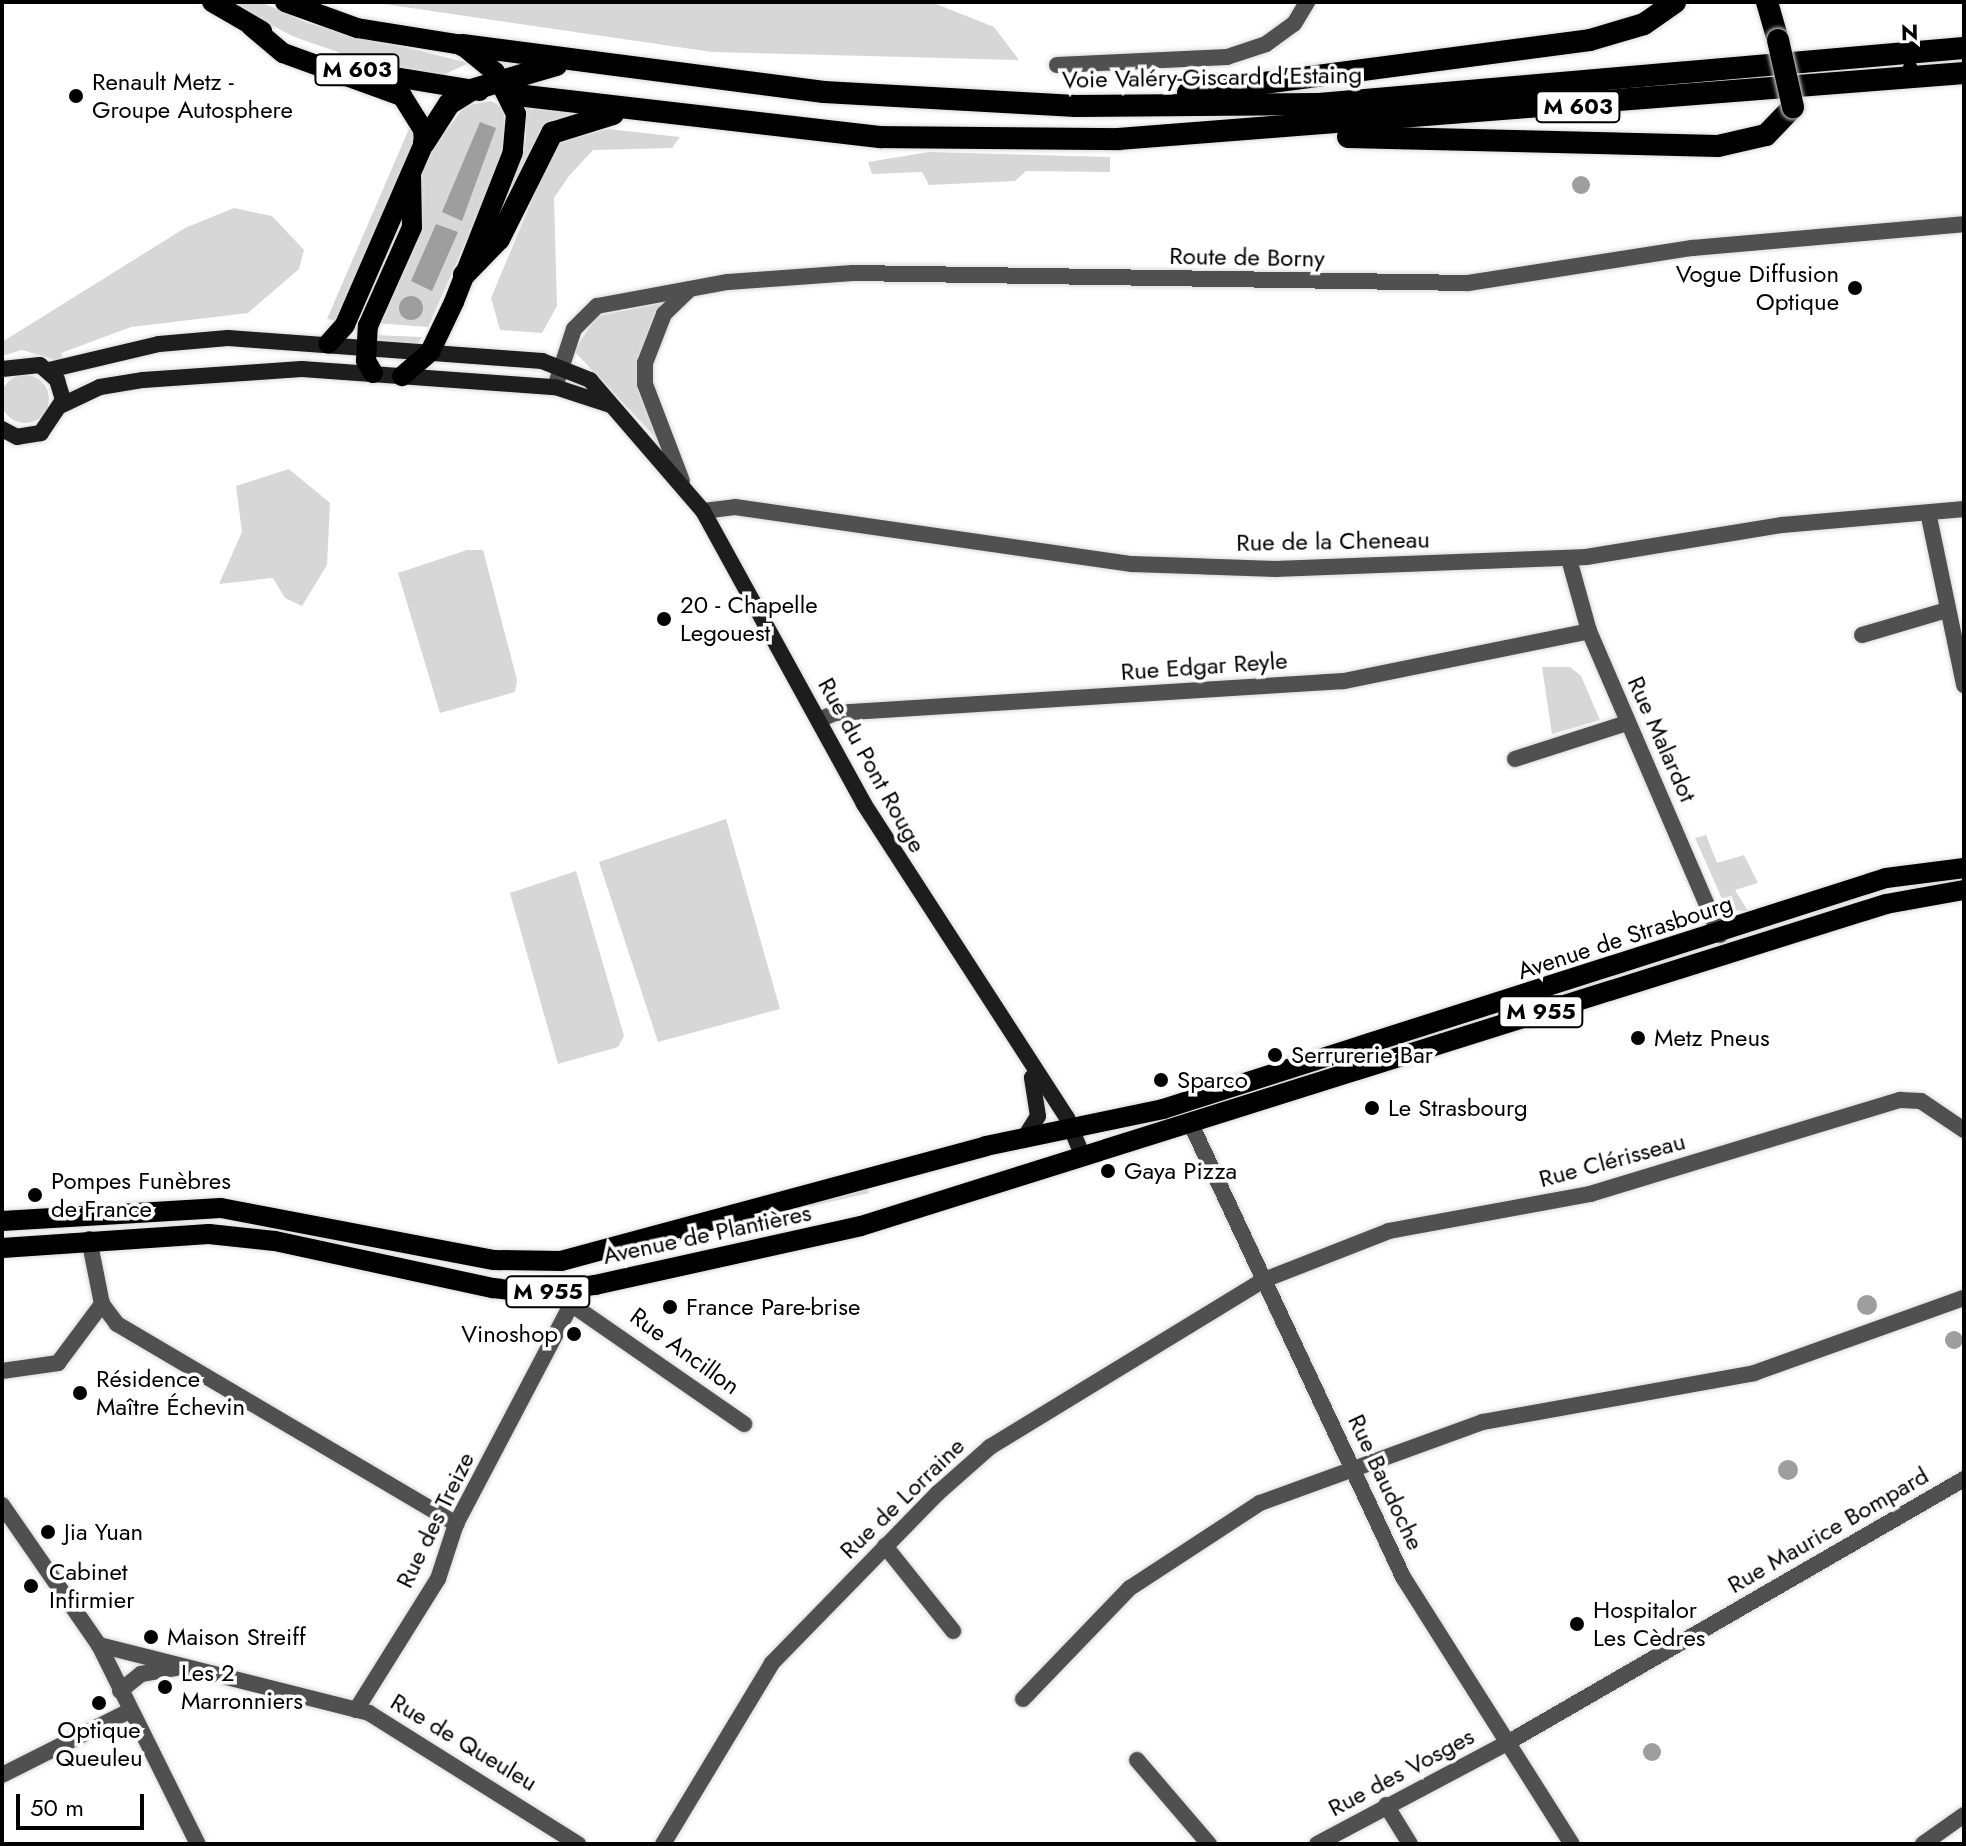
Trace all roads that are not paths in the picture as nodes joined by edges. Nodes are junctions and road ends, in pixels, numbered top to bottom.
1 (212, 2) edge
2 (285, 2) edge
3 (1307, 2) edge
4 (1675, 2) edge
5 (1767, 2) edge
6 (251, 26) junction
7 (462, 45) junction
8 (1964, 48) edge
9 (569, 62) junction
10 (1057, 65) dead end
11 (1964, 73) edge
12 (504, 86) junction
13 (471, 90) junction
14 (1076, 106) junction
15 (634, 110) junction
16 (1255, 132) junction
17 (424, 143) junction
18 (411, 172) junction
19 (1964, 224) edge
20 (464, 275) junction
21 (692, 288) junction
22 (328, 344) junction
23 (365, 347) junction
24 (430, 352) junction
25 (560, 363) junction
26 (2, 369) edge
27 (49, 370) junction
28 (373, 373) junction
29 (402, 376) junction
30 (555, 387) junction
31 (62, 405) junction
32 (615, 408) junction
33 (2, 429) edge
34 (682, 481) junction
35 (1964, 509) edge
36 (703, 511) junction
37 (1929, 517) junction
38 (1569, 559) junction
39 (1947, 610) junction
40 (1589, 631) junction
41 (1862, 635) dead end
42 (1964, 685) edge
43 (819, 720) junction
44 (1627, 723) junction
45 (1515, 759) dead end
46 (1964, 868) edge
47 (1964, 890) edge
48 (1720, 935) junction
49 (1031, 1072) junction
50 (1190, 1122) junction
51 (1964, 1130) edge
52 (1074, 1133) junction
53 (1023, 1140) junction
54 (1083, 1157) junction
55 (2, 1221) edge
56 (89, 1239) junction
57 (2, 1248) edge
58 (1264, 1280) junction
59 (595, 1285) junction
60 (566, 1298) junction
61 (1964, 1298) edge
62 (102, 1304) junction
63 (598, 1318) junction
64 (2, 1371) edge
65 (744, 1424) dead end
66 (1352, 1466) junction
67 (1964, 1479) edge
68 (2, 1505) edge
69 (456, 1524) junction
70 (885, 1546) junction
71 (953, 1631) dead end
72 (99, 1645) junction
73 (176, 1668) junction
74 (120, 1691) junction
75 (1023, 1699) dead end
76 (356, 1710) junction
77 (129, 1711) junction
78 (1507, 1743) junction
79 (1137, 1760) dead end
80 (2, 1775) edge
81 (1386, 1805) junction
82 (1964, 1815) edge
83 (570, 1841) edge
84 (198, 1844) edge
85 (663, 1844) edge
86 (1209, 1844) edge
87 (1317, 1844) edge
88 (1410, 1844) edge
89 (1572, 1844) edge
90 (1923, 1844) edge

1 - 6 main road, M 603
2 - 7 main road, M 603
3 - 10 street
4 - 14 highway
5 - 16 highway, bridge
6 - 13 main road, M 603
6 - 17 main road, M 603
7 - 9 highway, Voie Valéry-Giscard d'Estaing / M 603
7 - 12 main road
8 - 14 highway, Voie Valéry-Giscard d'Estaing / M 603
9 - 12 highway
9 - 14 highway, Voie Valéry-Giscard d'Estaing / M 603
11 - 16 highway, Voie Valéry-Giscard d'Estaing / M 603
12 - 13 highway
12 - 15 highway, Voie Valéry-Giscard d'Estaing / M 603
12 - 20 main road
13 - 17 highway
15 - 16 highway, Voie Valéry-Giscard d'Estaing / M 603
15 - 20 highway
17 - 18 main road
18 - 22 main road
18 - 23 main road
19 - 21 street, Route de Borny
20 - 24 main road
21 - 25 street, Route de Borny
21 - 34 street
22 - 23 main road, Rue du Pont Rouge
22 - 27 main road, Rue du Pont Rouge
23 - 24 main road, Rue du Pont Rouge
23 - 28 main road
24 - 25 main road, Rue du Pont Rouge
24 - 29 main road
25 - 30 street, Route de Borny
25 - 32 main road, Rue du Pont Rouge
26 - 27 main road, Rue du Pont Rouge
27 - 31 main road
28 - 29 main road, Rue du Pont Rouge
28 - 31 main road, Rue du Pont Rouge
29 - 30 main road, Rue du Pont Rouge
30 - 32 main road, Rue du Pont Rouge
31 - 33 main road
32 - 34 main road, Rue du Pont Rouge
34 - 36 main road, Rue du Pont Rouge
35 - 37 street, Rue de la Cheneau
36 - 38 street, Rue de la Cheneau
36 - 43 main road, Rue du Pont Rouge
37 - 38 street, Rue de la Cheneau
37 - 39 street
38 - 40 street, Rue Malardot
39 - 41 street
39 - 42 street
40 - 43 street, Rue Edgar Reyle
40 - 44 street, Rue Malardot
43 - 49 main road, Rue du Pont Rouge
44 - 45 street
44 - 48 street, Rue Malardot
46 - 48 main road, Avenue de Strasbourg / M 955
47 - 50 main road, Avenue de Strasbourg / M 955
48 - 52 main road, Avenue de Strasbourg / M 955
49 - 52 main road, Rue du Pont Rouge
49 - 53 main road, Rue du Pont Rouge
50 - 54 main road, Avenue de Strasbourg / M 955
50 - 58 street, Rue Baudoche
51 - 58 street, Rue Clérisseau
52 - 53 main road, Avenue de Plantières / M 955
52 - 54 main road, Rue du Pont Rouge
53 - 55 main road, Avenue de Plantières / M 955
54 - 59 main road, Avenue de Plantières / M 955
56 - 57 main road, Avenue de Plantières / M 955
56 - 60 main road, Avenue de Plantières / M 955
56 - 62 street
58 - 66 street, Rue Baudoche
58 - 70 street, Rue de Lorraine
59 - 60 main road, Avenue de Plantières / M 955
59 - 63 street, Rue Ancillon
60 - 63 street, Rue Ancillon
60 - 69 street, Rue des Treize
61 - 66 street
62 - 64 street
62 - 69 street
63 - 65 street, Rue Ancillon
66 - 75 street
66 - 78 street, Rue Baudoche
67 - 78 street, Rue Maurice Bompard
68 - 72 street
69 - 76 street, Rue des Treize
70 - 71 street
70 - 85 street, Rue de Lorraine
72 - 73 street, Rue de Queuleu
72 - 74 street
73 - 74 street, Rue de Queuleu
73 - 76 street, Rue de Queuleu
74 - 77 street
76 - 83 street, Rue de Queuleu
77 - 80 street
77 - 84 street
78 - 81 street, Rue des Vosges
78 - 89 street, Rue Baudoche
79 - 86 street
81 - 87 street, Rue des Vosges
81 - 88 street
82 - 90 street

